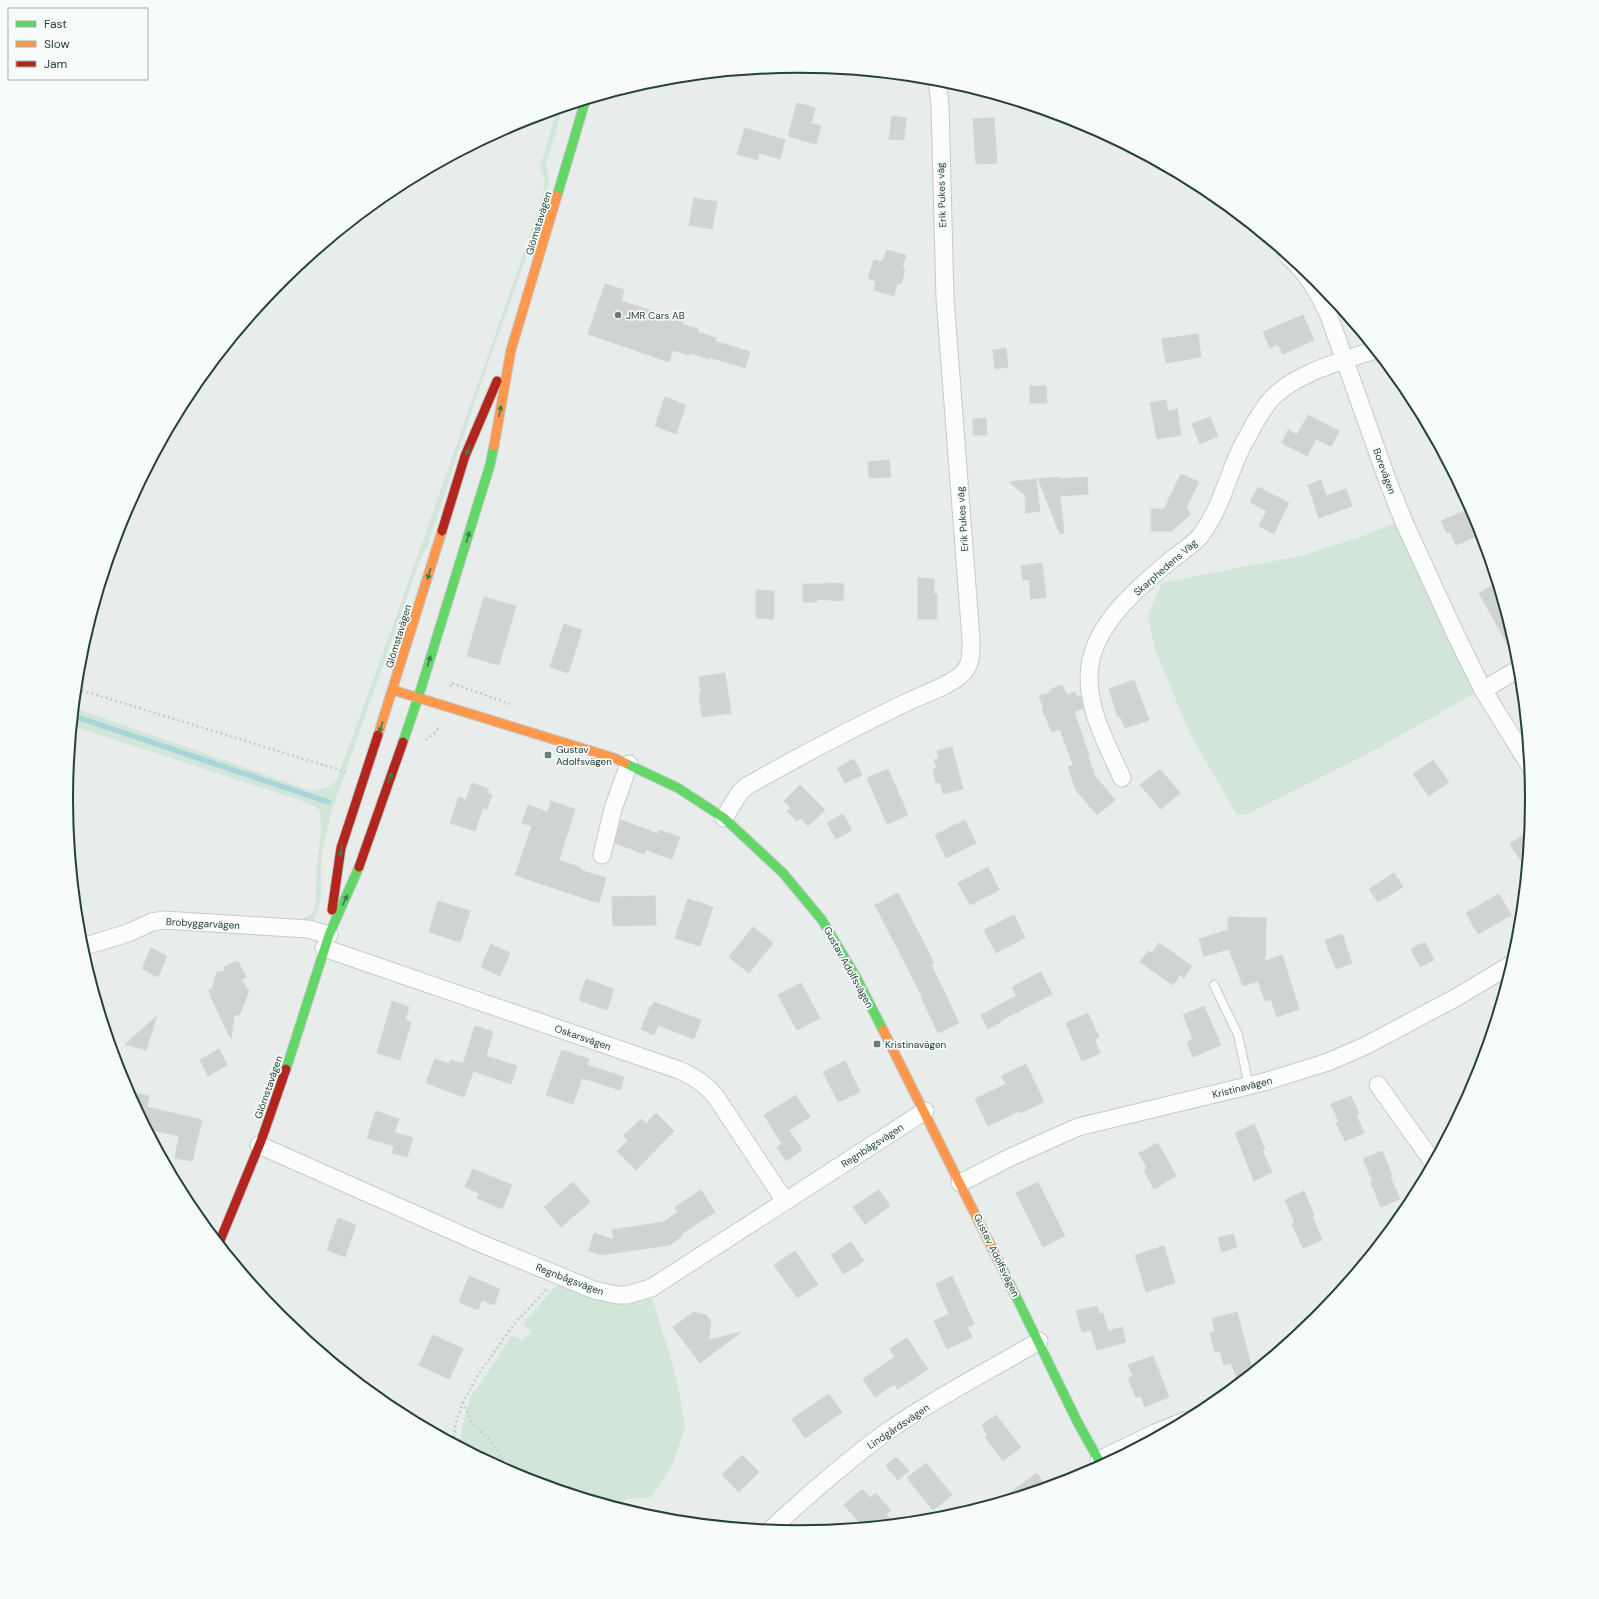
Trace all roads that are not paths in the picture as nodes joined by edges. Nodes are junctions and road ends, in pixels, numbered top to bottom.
1 (938, 86) edge
2 (584, 107) edge
3 (1317, 290) edge
4 (511, 350) junction
5 (1371, 351) edge
6 (1345, 360) junction
7 (1514, 671) edge
8 (393, 690) junction
9 (1483, 690) junction
10 (418, 698) junction
11 (1524, 757) edge
12 (629, 764) junction
13 (1122, 778) dead end
14 (724, 818) junction
15 (602, 855) dead end
16 (326, 942) junction
17 (88, 945) edge
18 (1505, 972) edge
19 (1214, 985) dead end
20 (1378, 1085) dead end
21 (1249, 1086) junction
22 (925, 1111) junction
23 (259, 1145) junction
24 (1431, 1159) edge
25 (960, 1183) junction
26 (785, 1201) junction
27 (219, 1236) edge
28 (1039, 1341) junction
29 (1157, 1432) edge
30 (1146, 1438) edge
31 (1099, 1461) edge
32 (775, 1525) edge

1 - 14 street, Erik Pukes väg
2 - 4 main road, Glömstavägen
3 - 6 street, Borevägen
4 -> 8 main road, Glömstavägen
10 -> 4 main road, Glömstavägen
5 - 6 street, Skarphedens Väg
6 - 9 street, Borevägen
6 - 13 street, Skarphedens Väg
7 - 9 street
8 - 10 main road, Gustav Adolfsvägen
8 -> 16 main road, Glömstavägen
9 - 11 street, Borevägen
10 - 12 main road, Gustav Adolfsvägen
16 -> 10 main road, Glömstavägen
12 - 14 main road, Gustav Adolfsvägen
12 - 15 street
14 - 22 main road, Gustav Adolfsvägen
16 - 17 street, Brobyggarvägen
16 - 23 main road, Glömstavägen
16 - 26 street, Oskarsvägen
18 - 21 street, Kristinavägen
19 - 21 lane
20 - 24 street
21 - 25 street, Kristinavägen
22 - 25 main road, Gustav Adolfsvägen
22 - 26 street, Regnbågsvägen
23 - 26 street, Regnbågsvägen
23 - 27 main road, Glömstavägen
25 - 28 main road, Gustav Adolfsvägen
28 - 31 main road, Gustav Adolfsvägen
28 - 32 street, Lindgårdsvägen
29 - 30 street, Gustav Adolfsvägen

